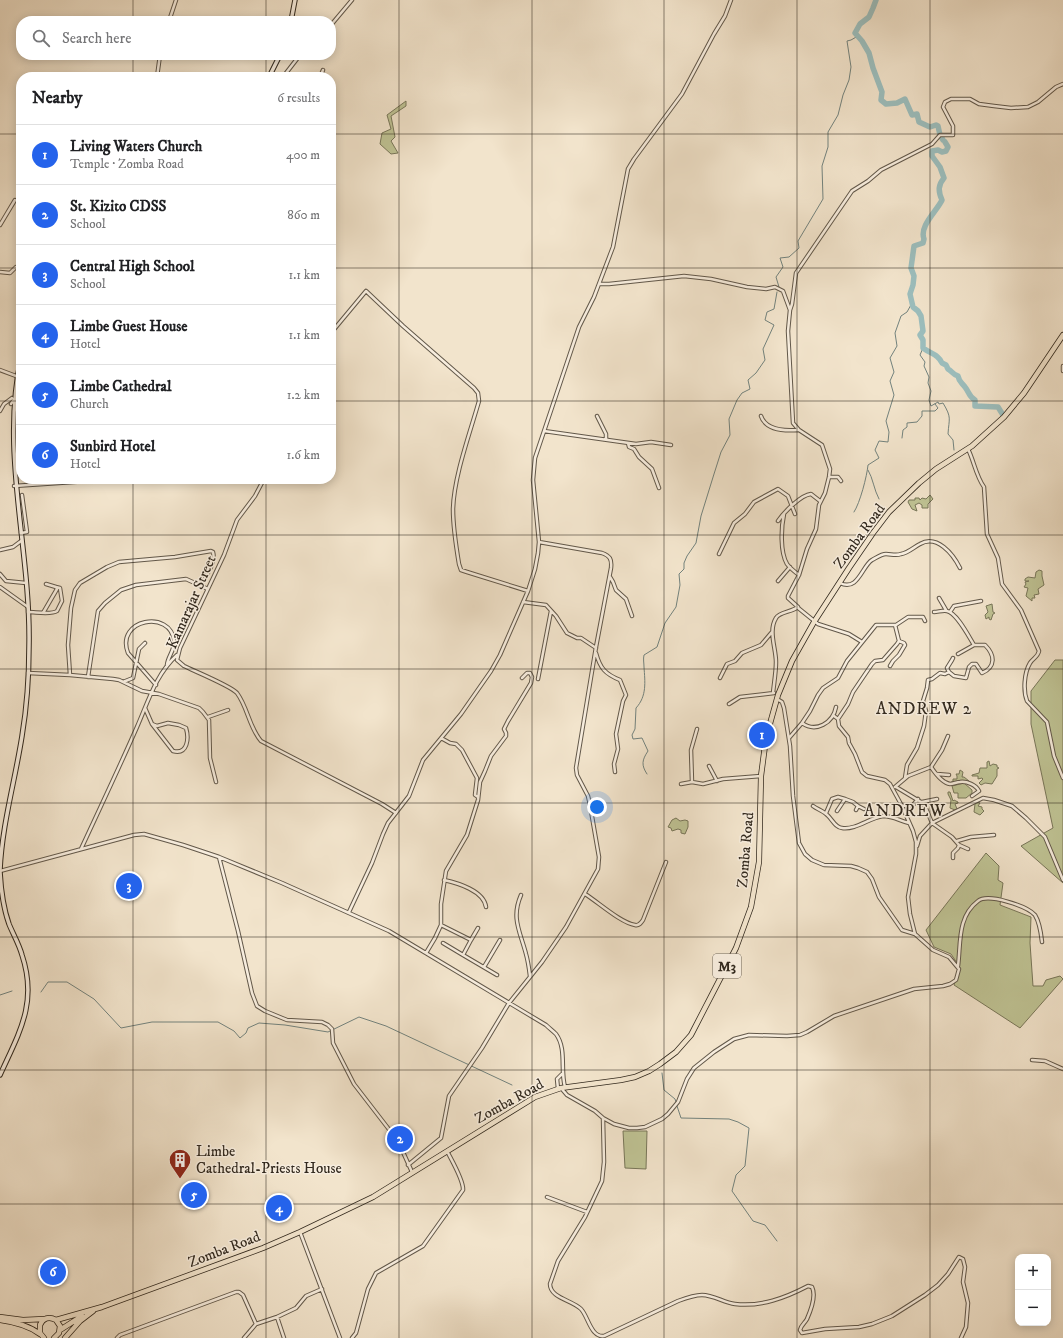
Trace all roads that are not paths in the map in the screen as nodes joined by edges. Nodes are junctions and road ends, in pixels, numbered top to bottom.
1 (176, 0) edge
2 (296, 0) edge
3 (352, 0) edge
4 (731, 0) edge
5 (171, 16) edge
6 (292, 16) edge
7 (336, 19) edge
8 (159, 60) edge
9 (277, 60) edge
10 (296, 60) edge
11 (158, 72) edge
12 (271, 72) edge
13 (287, 72) edge
14 (1063, 84) edge
15 (15, 200) dead end
16 (0, 225) edge
17 (16, 267) edge
18 (0, 272) edge
19 (599, 284) junction
20 (790, 310) junction
21 (336, 327) edge
22 (1063, 335) edge
23 (1063, 366) edge
24 (0, 370) edge
25 (1063, 371) edge
26 (16, 376) joint
27 (16, 397) edge
28 (12, 398) junction
29 (12, 404) junction
30 (0, 411) edge
31 (597, 416) dead end
32 (761, 416) dead end
33 (799, 430) junction
34 (544, 431) junction
35 (606, 439) junction
36 (628, 442) junction
37 (671, 446) dead end
38 (968, 449) junction
39 (829, 476) junction
40 (841, 481) dead end
41 (39, 484) edge
42 (261, 484) edge
43 (14, 486) junction
44 (658, 488) dead end
45 (22, 495) dead end
46 (820, 501) junction
47 (792, 507) junction
48 (784, 514) junction
49 (795, 514) dead end
50 (778, 521) dead end
51 (20, 534) junction
52 (21, 541) junction
53 (539, 542) junction
54 (0, 550) edge
55 (719, 554) dead end
56 (790, 567) junction
57 (960, 568) dead end
58 (0, 574) edge
59 (799, 575) junction
60 (609, 577) junction
61 (778, 581) dead end
62 (26, 583) junction
63 (840, 583) junction
64 (46, 584) dead end
65 (200, 586) junction
66 (0, 587) edge
67 (56, 587) junction
68 (208, 589) junction
69 (528, 591) junction
70 (939, 598) dead end
71 (981, 601) dead end
72 (523, 602) junction
73 (797, 607) junction
74 (28, 610) junction
75 (551, 610) junction
76 (946, 610) junction
77 (934, 612) dead end
78 (950, 612) junction
79 (43, 613) junction
80 (632, 616) dead end
81 (925, 621) dead end
82 (814, 622) junction
83 (895, 624) junction
84 (772, 632) junction
85 (898, 641) junction
86 (862, 642) junction
87 (145, 643) dead end
88 (974, 645) junction
89 (596, 647) junction
90 (958, 654) dead end
91 (177, 655) junction
92 (952, 658) dead end
93 (136, 663) junction
94 (167, 665) junction
95 (890, 666) dead end
96 (949, 672) junction
97 (28, 674) junction
98 (70, 675) junction
99 (88, 677) junction
100 (522, 678) dead end
101 (720, 678) dead end
102 (538, 679) dead end
103 (123, 682) junction
104 (156, 684) junction
105 (151, 692) junction
106 (779, 692) junction
107 (773, 693) junction
108 (777, 698) junction
109 (729, 704) dead end
110 (836, 707) dead end
111 (145, 708) junction
112 (228, 710) dead end
113 (834, 716) junction
114 (208, 717) junction
115 (838, 719) junction
116 (802, 723) junction
117 (152, 724) junction
118 (697, 729) dead end
119 (948, 736) dead end
120 (441, 738) junction
121 (789, 738) junction
122 (709, 766) dead end
123 (931, 767) junction
124 (615, 772) dead end
125 (937, 774) junction
126 (949, 775) dead end
127 (761, 776) junction
128 (905, 778) junction
129 (1063, 778) edge
130 (717, 781) junction
131 (216, 782) dead end
132 (692, 782) junction
133 (681, 784) dead end
134 (894, 787) junction
135 (972, 796) dead end
136 (478, 797) junction
137 (846, 799) junction
138 (918, 799) junction
139 (937, 799) dead end
140 (921, 802) junction
141 (813, 806) dead end
142 (858, 806) junction
143 (902, 806) junction
144 (864, 809) dead end
145 (856, 810) dead end
146 (837, 811) dead end
147 (396, 813) junction
148 (826, 813) junction
149 (910, 823) junction
150 (932, 823) junction
151 (994, 835) dead end
152 (957, 841) junction
153 (959, 845) junction
154 (968, 848) dead end
155 (81, 849) junction
156 (916, 851) junction
157 (219, 857) junction
158 (953, 858) dead end
159 (666, 862) dead end
160 (0, 871) edge
161 (444, 880) junction
162 (1063, 880) edge
163 (585, 894) junction
164 (520, 895) dead end
165 (486, 907) dead end
166 (349, 912) junction
167 (441, 925) junction
168 (478, 928) dead end
169 (915, 934) junction
170 (471, 940) junction
171 (500, 940) dead end
172 (1042, 942) dead end
173 (444, 943) dead end
174 (426, 953) junction
175 (463, 955) junction
176 (484, 967) junction
177 (958, 967) junction
178 (498, 974) dead end
179 (530, 976) junction
180 (509, 1003) junction
181 (1032, 1060) dead end
182 (1063, 1069) edge
183 (562, 1074) junction
184 (0, 1075) edge
185 (561, 1088) junction
186 (603, 1118) junction
187 (447, 1151) junction
188 (408, 1165) junction
189 (412, 1172) junction
190 (547, 1197) dead end
191 (587, 1212) junction
192 (300, 1232) junction
193 (322, 1289) junction
194 (94, 1310) junction
195 (0, 1316) edge
196 (277, 1317) junction
197 (44, 1319) junction
198 (0, 1320) edge
199 (56, 1320) junction
200 (256, 1324) junction
201 (60, 1330) junction
202 (44, 1337) edge
203 (56, 1337) edge
204 (600, 1337) edge
205 (65, 1338) edge
206 (117, 1338) edge
207 (244, 1338) edge
208 (284, 1338) edge
209 (340, 1338) edge
210 (352, 1338) edge
211 (961, 1338) edge

1 - 5 street
2 - 6 main road
3 - 7 street
4 - 19 street
8 - 11 street
9 - 12 main road
10 - 13 street
14 - 20 street
15 - 16 street
17 - 18 street
19 - 20 street
19 - 34 street
20 - 33 street
21 - 69 street
22 - 38 highway, Zomba Road / M3
23 - 25 street
24 - 26 street
26 - 28 main road
27 - 29 street
28 - 29 main road
28 - 30 street
29 - 43 main road
31 - 35 street
32 - 33 street
33 - 39 street
34 - 35 street
34 - 53 street
35 - 36 street
36 - 37 street
36 - 44 street
38 - 63 highway, Zomba Road / M3
38 - 129 street
39 - 40 street
39 - 46 street
41 - 43 street
42 - 68 street, Kamarajar Street
43 - 51 main road
45 - 51 street
46 - 47 street
46 - 59 street
47 - 48 street
47 - 49 street
47 - 55 street
48 - 50 street
48 - 56 street
51 - 52 main road
52 - 54 street
52 - 62 main road
53 - 60 street
53 - 69 street
56 - 59 street
56 - 61 street
57 - 63 street
58 - 62 street
59 - 73 street
60 - 80 street
60 - 89 street
62 - 74 main road
63 - 82 highway, Zomba Road / M3
64 - 67 street
65 - 68 street
65 - 98 street
65 - 99 street
66 - 74 street
67 - 79 street
67 - 79 street
68 - 91 street, Kamarajar Street
69 - 72 street
70 - 76 street
71 - 78 street
72 - 75 street
72 - 120 street
73 - 82 street
73 - 84 street
74 - 79 street
74 - 97 main road
75 - 89 street
75 - 102 street
76 - 77 street
76 - 78 street
78 - 88 street
81 - 83 street
82 - 86 street
82 - 106 highway, Zomba Road / M3
83 - 85 street
83 - 86 street
84 - 101 street
84 - 107 street
85 - 95 street
85 - 115 street
86 - 116 street
87 - 93 street
88 - 90 street
88 - 96 street
89 - 124 street
89 - 163 street
91 - 94 street
91 - 147 street, Kamarajar Street
92 - 96 street
93 - 94 street
93 - 103 street
93 - 104 street
94 - 104 street
96 - 128 street
97 - 98 street
97 - 160 main road
98 - 99 street
99 - 103 street
100 - 136 street
103 - 105 street
104 - 105 street
105 - 111 street
105 - 114 street
106 - 107 street
106 - 108 highway, Zomba Road / M3
107 - 109 street
108 - 121 street
108 - 127 highway, Zomba Road / M3
110 - 113 street
111 - 117 street
111 - 155 street
112 - 114 street
113 - 115 street
113 - 116 street
114 - 131 street
115 - 134 street
116 - 121 street
117 - 117 street
118 - 132 street
119 - 123 street
120 - 136 street
120 - 147 street
121 - 169 street
122 - 130 street
123 - 125 street
123 - 128 street
125 - 126 street
125 - 135 street
127 - 130 street
127 - 185 highway, Zomba Road / M3
128 - 134 street
130 - 132 street
132 - 133 street
134 - 138 street
134 - 143 street
136 - 161 street
137 - 142 street
137 - 146 street
137 - 148 street
138 - 140 street
138 - 143 street
139 - 140 street
140 - 150 street
141 - 148 street
142 - 144 street
142 - 145 street
143 - 149 street
147 - 166 street
148 - 149 street
149 - 156 street
150 - 152 street
150 - 156 street
150 - 162 street
151 - 152 street
152 - 153 street
153 - 154 street
153 - 158 street
155 - 157 street
155 - 160 street
156 - 169 street
157 - 166 street
157 - 188 street
159 - 163 street
160 - 184 main road
161 - 165 street
161 - 167 street
163 - 179 street
164 - 179 street
166 - 174 street
167 - 170 street
167 - 174 street
168 - 170 street
169 - 177 street
170 - 175 street
171 - 176 street
172 - 177 street
173 - 175 street
174 - 180 street
175 - 176 street
176 - 178 street
177 - 186 street
179 - 180 street
180 - 183 street
180 - 188 street
181 - 182 street
183 - 185 street
183 - 185 street
185 - 186 street
185 - 187 highway, Zomba Road / M3
186 - 191 street
187 - 189 highway, Zomba Road / M3
187 - 210 street
188 - 189 street
189 - 192 highway, Zomba Road / M3
190 - 191 street
191 - 204 street
192 - 193 street
192 - 194 highway, Zomba Road / M3
193 - 196 street
193 - 209 street
194 - 199 highway, Zomba Road / M3
194 - 201 highway, Zomba Road / M3
194 - 205 highway
195 - 197 highway, M3
196 - 200 street
196 - 208 street
197 - 199 highway, M3
197 - 202 highway
198 - 202 highway
199 - 201 highway
200 - 206 street
200 - 207 street
201 - 203 highway
204 - 211 street

